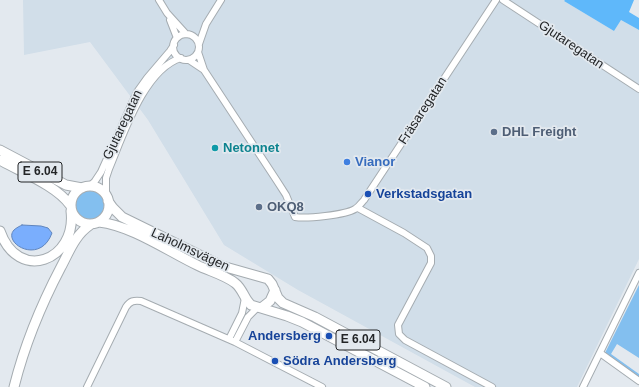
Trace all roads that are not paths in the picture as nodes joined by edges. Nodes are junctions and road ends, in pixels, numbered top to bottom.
1 (159, 0) edge
2 (221, 0) edge
3 (496, 0) edge
4 (502, 0) edge
5 (167, 13) junction
6 (206, 24) junction
7 (189, 34) junction
8 (177, 38) junction
9 (199, 44) junction
10 (174, 46) junction
11 (198, 52) junction
12 (180, 58) junction
13 (189, 60) junction
14 (204, 70) junction
15 (639, 89) edge
16 (0, 150) edge
17 (0, 161) edge
18 (86, 187) junction
19 (107, 198) junction
20 (70, 208) junction
21 (358, 208) junction
22 (95, 223) junction
23 (0, 232) edge
24 (639, 273) edge
25 (275, 290) junction
26 (245, 298) junction
27 (259, 308) junction
28 (229, 339) junction
29 (235, 342) junction
30 (600, 353) junction
31 (639, 381) edge
32 (14, 387) edge
33 (87, 387) edge
34 (322, 387) edge
35 (425, 387) edge
36 (446, 387) edge
37 (492, 387) edge
38 (583, 387) edge

1 - 5 street
2 - 6 street
3 - 21 street, Fräsaregatan
4 - 15 street, Gjutaregatan
5 - 7 street
5 - 8 street
6 - 7 street
6 - 9 street
7 - 8 street
7 - 9 street
8 - 10 street
9 - 11 street
10 - 12 street
10 - 18 street, Gjutaregatan
11 - 13 street
11 - 14 street
12 - 13 street
12 - 19 street, Gjutaregatan
13 - 14 street
14 - 21 street
16 - 18 highway, Laholmsvägen / E 6.04
17 - 20 highway, Laholmsvägen / E 6.04
18 - 19 highway, Laholmsvägen
18 - 20 highway
19 - 22 highway
19 - 25 highway, Laholmsvägen
20 - 22 highway, Laholmsvägen
20 - 23 highway
21 - 37 street
22 - 26 highway, Laholmsvägen / E 6.04
22 - 32 highway
24 - 30 street
25 - 27 highway
25 - 36 highway, Laholmsvägen / E 6.04
26 - 27 highway, Laholmsvägen / E 6.04
26 - 28 street
27 - 29 street
27 - 35 highway, Laholmsvägen / E 6.04
28 - 29 street
28 - 33 street
29 - 34 street
30 - 31 street
30 - 38 street

